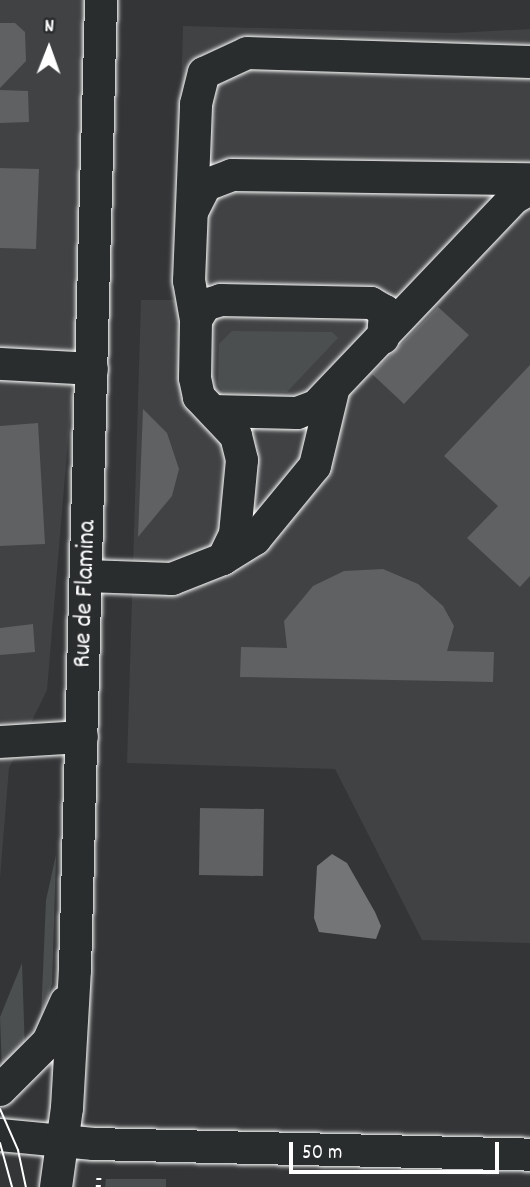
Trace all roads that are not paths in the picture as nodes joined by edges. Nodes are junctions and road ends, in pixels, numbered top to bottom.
1 (101, 0) edge
2 (530, 62) edge
3 (530, 179) edge
4 (530, 189) edge
5 (193, 210) junction
6 (196, 320) junction
7 (383, 338) junction
8 (0, 365) edge
9 (93, 369) junction
10 (333, 391) junction
11 (212, 411) junction
12 (223, 559) junction
13 (86, 576) junction
14 (82, 737) junction
15 (0, 742) edge
16 (75, 970) junction
17 (0, 1090) edge
18 (0, 1135) edge
19 (62, 1138) junction
20 (530, 1155) edge
21 (56, 1187) edge

1 - 9 street, Rue de Flamina
2 - 5 street
3 - 5 street
4 - 7 street
5 - 6 street
6 - 7 street
6 - 11 street
7 - 10 street
8 - 9 street
9 - 13 street, Rue de Flamina
10 - 11 street
10 - 12 street
11 - 12 street
12 - 13 street
13 - 14 street, Rue de Flamina
14 - 15 street
14 - 16 street, Rue de Flamina
16 - 17 street
16 - 19 street, Rue de Flamina
18 - 19 street
19 - 20 street
19 - 21 street, Rue de Flamina

